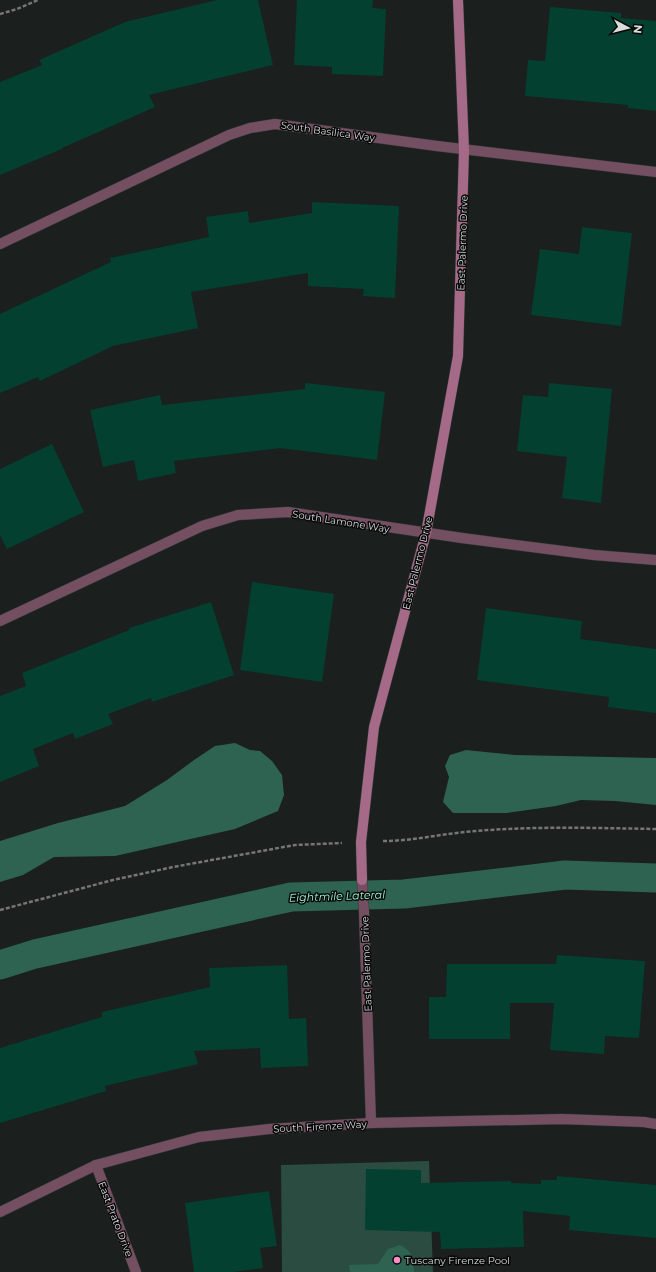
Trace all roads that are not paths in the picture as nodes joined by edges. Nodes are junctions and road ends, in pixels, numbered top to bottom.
1 (458, 0) edge
2 (464, 150) junction
3 (656, 172) edge
4 (0, 244) edge
5 (426, 533) junction
6 (656, 560) edge
7 (0, 621) edge
8 (370, 1123) junction
9 (656, 1124) edge
10 (96, 1165) junction
11 (0, 1212) edge
12 (136, 1272) edge

1 - 2 street, East Palermo Drive
2 - 3 street, South Basilica Way
2 - 4 street, South Basilica Way
2 - 5 street, East Palermo Drive
5 - 6 street, South Lamone Way
5 - 7 street, South Lamone Way
5 - 8 street, East Palermo Drive
8 - 9 street, South Firenze Way
8 - 10 street, South Firenze Way
10 - 11 street, South Firenze Way
10 - 12 street, East Prato Drive

